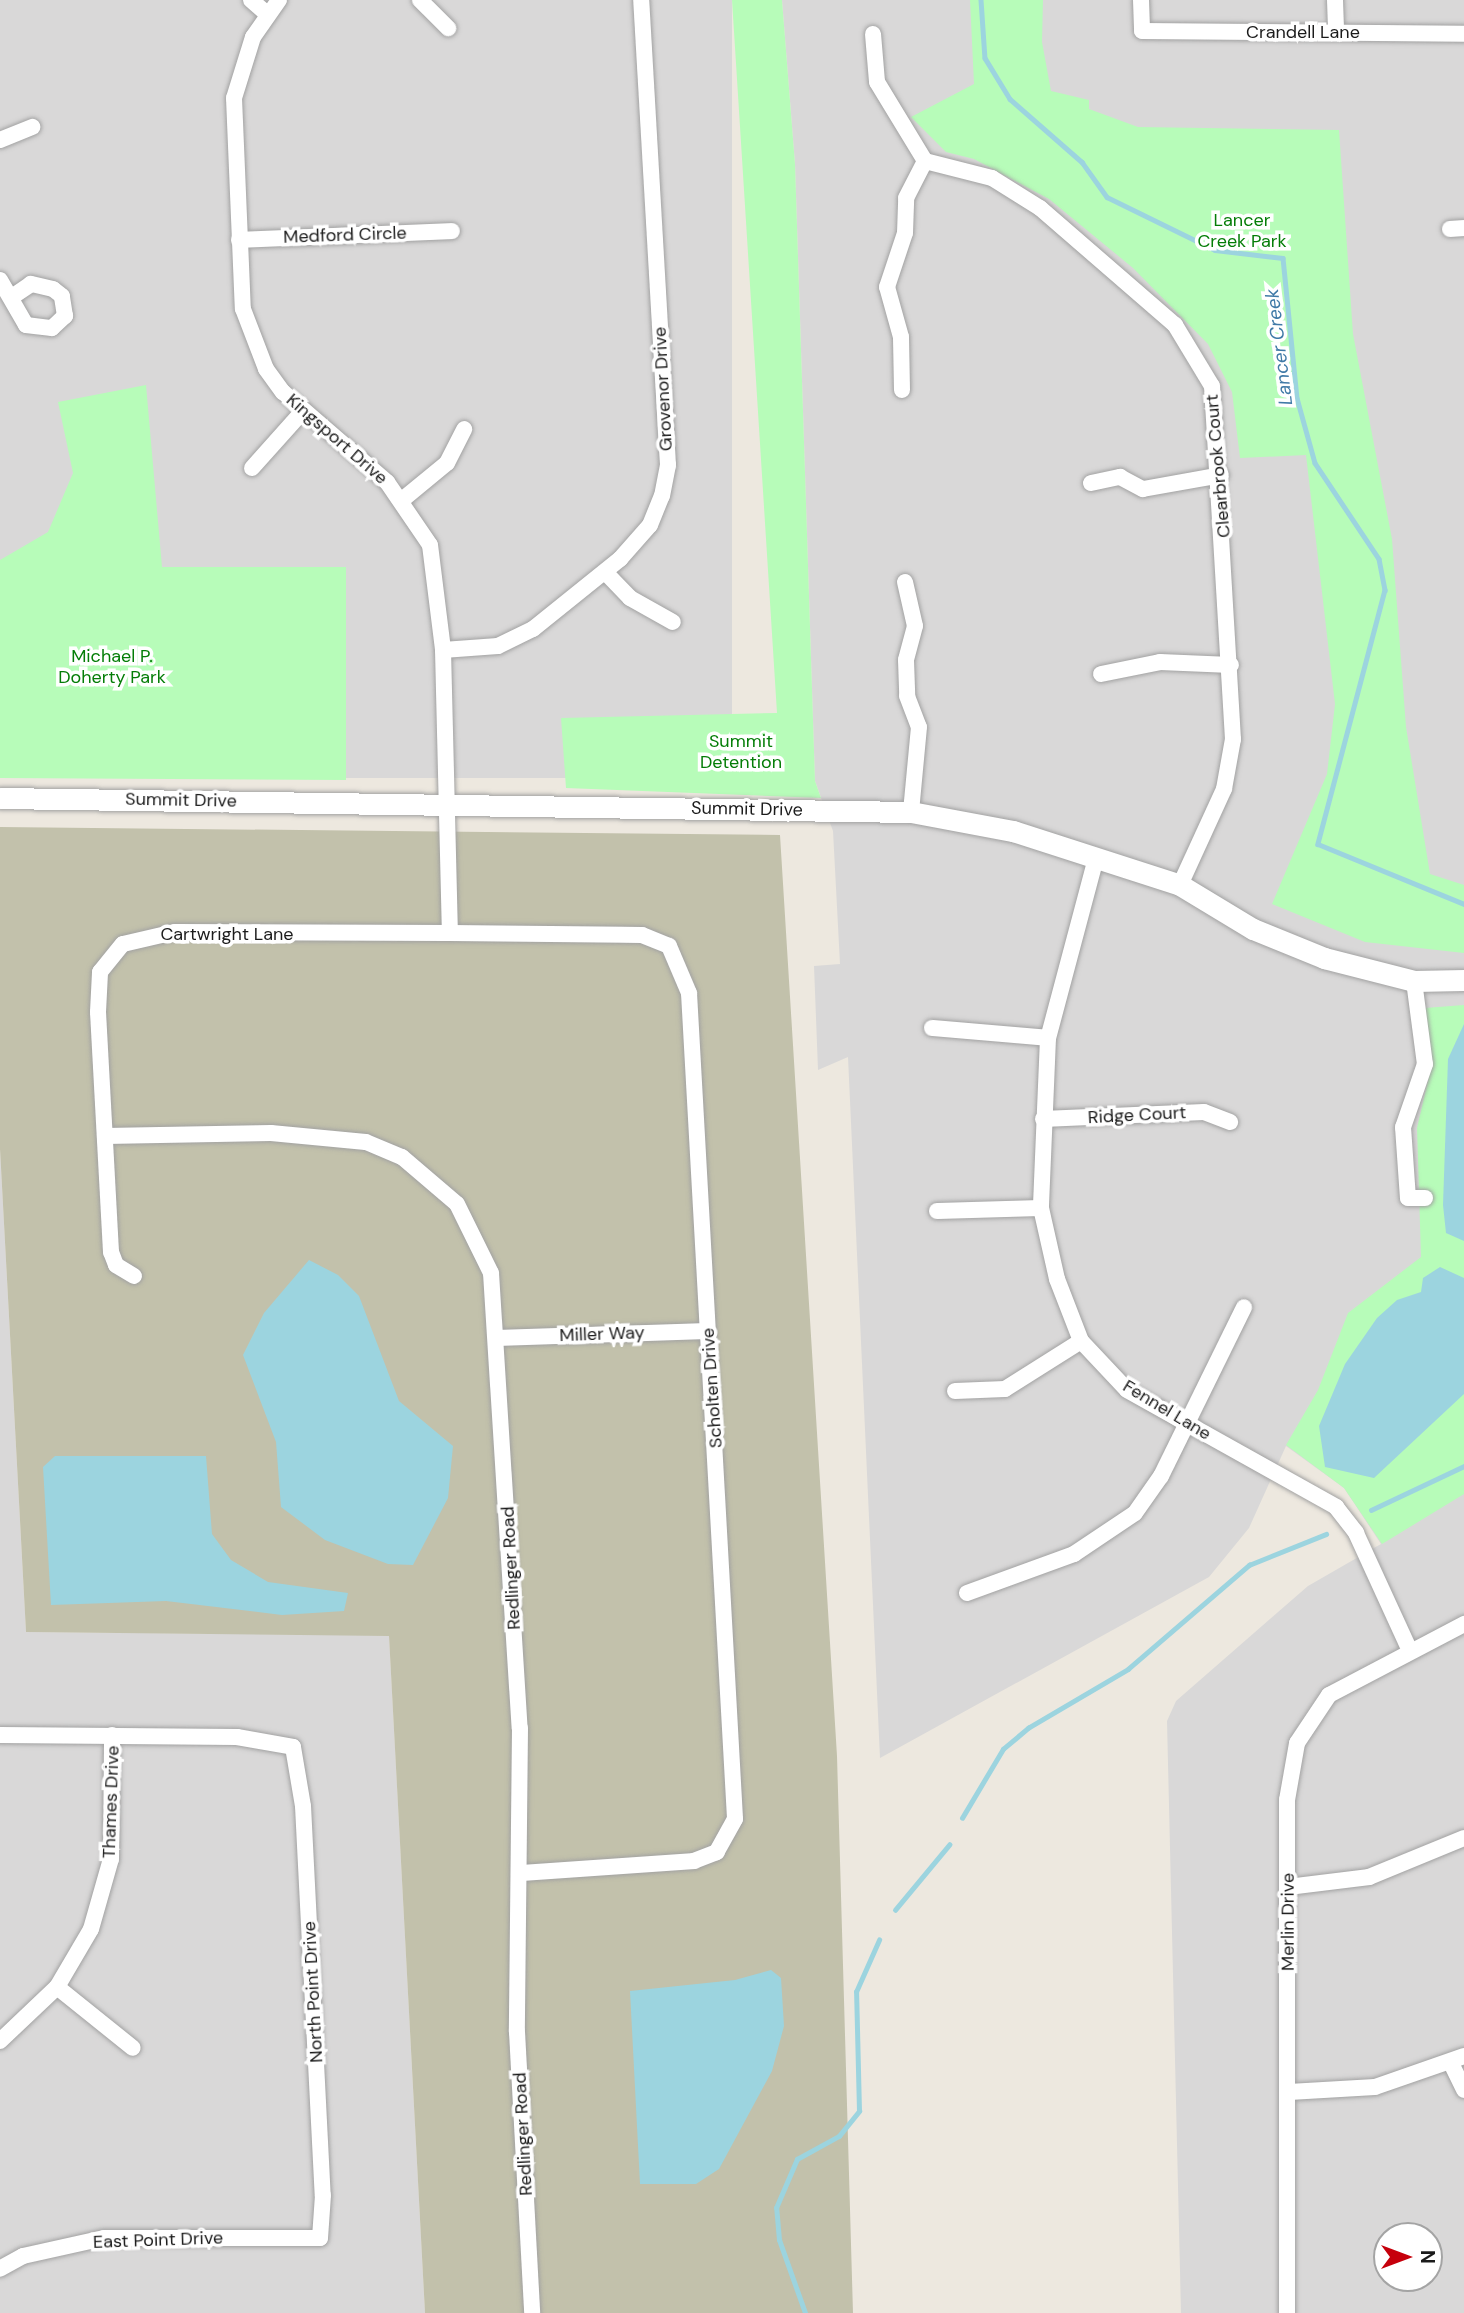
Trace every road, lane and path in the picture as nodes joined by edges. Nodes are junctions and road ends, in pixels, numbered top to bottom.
1 (251, 0) edge
2 (279, 0) edge
3 (420, 0) edge
4 (641, 0) edge
5 (1141, 0) edge
6 (1335, 0) edge
7 (266, 13) junction
8 (448, 28) dead end
9 (1336, 32) junction
10 (873, 34) dead end
11 (1464, 34) edge
12 (33, 127) dead end
13 (0, 140) edge
14 (925, 161) junction
15 (452, 231) dead end
16 (239, 240) junction
17 (0, 280) edge
18 (13, 296) dead end
19 (902, 390) dead end
20 (303, 411) junction
21 (464, 429) dead end
22 (252, 468) dead end
23 (1221, 475) junction
24 (1091, 483) dead end
25 (402, 500) junction
26 (605, 572) junction
27 (905, 582) dead end
28 (673, 622) dead end
29 (443, 650) junction
30 (1231, 665) junction
31 (1101, 674) dead end
32 (0, 798) edge
33 (448, 804) junction
34 (911, 812) junction
35 (1096, 858) junction
36 (1180, 885) junction
37 (450, 933) junction
38 (1464, 980) edge
39 (1414, 981) junction
40 (932, 1028) dead end
41 (1048, 1038) junction
42 (1043, 1119) junction
43 (1230, 1122) dead end
44 (105, 1136) junction
45 (1425, 1198) dead end
46 (1041, 1208) junction
47 (937, 1211) dead end
48 (134, 1276) dead end
49 (1244, 1307) dead end
50 (707, 1331) junction
51 (497, 1338) junction
52 (1081, 1341) junction
53 (955, 1391) dead end
54 (1186, 1426) junction
55 (967, 1593) dead end
56 (1464, 1624) edge
57 (1409, 1649) junction
58 (0, 1735) edge
59 (112, 1735) junction
60 (1464, 1838) edge
61 (522, 1873) junction
62 (1288, 1886) junction
63 (57, 1987) junction
64 (0, 2041) edge
65 (133, 2048) dead end
66 (1457, 2059) edge
67 (1464, 2090) edge
68 (1289, 2092) junction
69 (320, 2238) joint
70 (0, 2269) edge
71 (532, 2313) edge
72 (1287, 2313) edge

1 - 7 street
2 - 7 street, Kingsport Drive
3 - 8 street
4 - 26 street, Grovenor Drive
5 - 9 street, Crandell Lane
6 - 9 street
7 - 16 street, Kingsport Drive
9 - 11 street, Crandell Lane
10 - 14 street
12 - 13 street
14 - 19 street
14 - 23 street, Clearbrook Court
15 - 16 street, Medford Circle
16 - 20 street, Kingsport Drive
17 - 18 street
20 - 22 street
20 - 25 street, Kingsport Drive
21 - 25 street
23 - 24 street
23 - 30 street, Clearbrook Court
25 - 29 street, Kingsport Drive
26 - 28 street
26 - 29 street, Grovenor Drive
27 - 34 street
29 - 33 street, Kingsport Drive
30 - 31 street
30 - 36 street, Clearbrook Court
32 - 33 street, Summit Drive
33 - 34 street, Summit Drive
33 - 37 street, Kingsport Drive
34 - 35 street, Summit Drive
35 - 36 street, Summit Drive
35 - 41 street, Fennel Lane
36 - 39 street, Summit Drive
37 - 44 street, Cartwright Lane
37 - 50 street, Scholten Drive
38 - 39 street, Summit Drive
39 - 45 street
40 - 41 street
41 - 42 street, Fennel Lane
42 - 43 street, Ridge Court
42 - 46 street, Fennel Lane
44 - 48 street, Cartwright Lane
44 - 51 street, Redlinger Road
46 - 47 street
46 - 52 street, Fennel Lane
49 - 54 street
50 - 51 street, Miller Way
50 - 61 street, Scholten Drive
51 - 61 street, Redlinger Road
52 - 53 street
52 - 54 street, Fennel Lane
54 - 55 street
54 - 57 street, Fennel Lane
56 - 57 street, Merlin Drive
57 - 62 street, Merlin Drive
58 - 59 street
59 - 63 street, Thames Drive
59 - 69 street, North Point Drive
60 - 62 street
61 - 71 street, Redlinger Road
62 - 68 street, Merlin Drive
63 - 64 street, Thames Drive
63 - 65 street
66 - 67 street
66 - 68 street
68 - 72 street, Merlin Drive
69 - 70 street, East Point Drive

